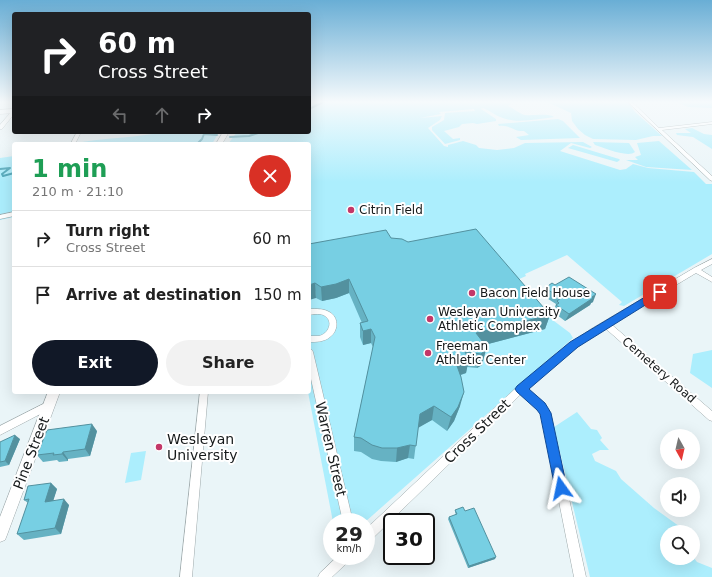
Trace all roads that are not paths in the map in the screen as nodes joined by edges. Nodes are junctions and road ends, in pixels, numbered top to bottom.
1 (667, 129) edge
2 (659, 130) joint
3 (712, 179) edge
4 (12, 214) edge
5 (0, 217) edge
6 (712, 261) edge
7 (696, 270) junction
8 (712, 280) edge
9 (311, 312) edge
10 (606, 324) junction
11 (311, 339) edge
12 (311, 361) edge
13 (521, 389) junction
14 (53, 394) edge
15 (204, 394) edge
16 (49, 405) junction
17 (712, 417) edge
18 (0, 431) edge
19 (346, 513) edge
20 (375, 528) edge
21 (0, 536) edge
22 (337, 565) edge
23 (186, 577) edge
24 (324, 577) edge
25 (580, 577) edge

1 - 2 street
2 - 3 street
4 - 5 street
6 - 7 street, Cross Street
7 - 8 street
7 - 10 street, Cross Street
9 - 11 street
10 - 13 street, Cross Street
10 - 17 street, Cemetery Road
12 - 19 street, Warren Street
13 - 20 street, Cross Street
13 - 25 street
14 - 16 street, Pine Street
15 - 23 street
16 - 18 street
16 - 21 street, Pine Street
22 - 24 street

